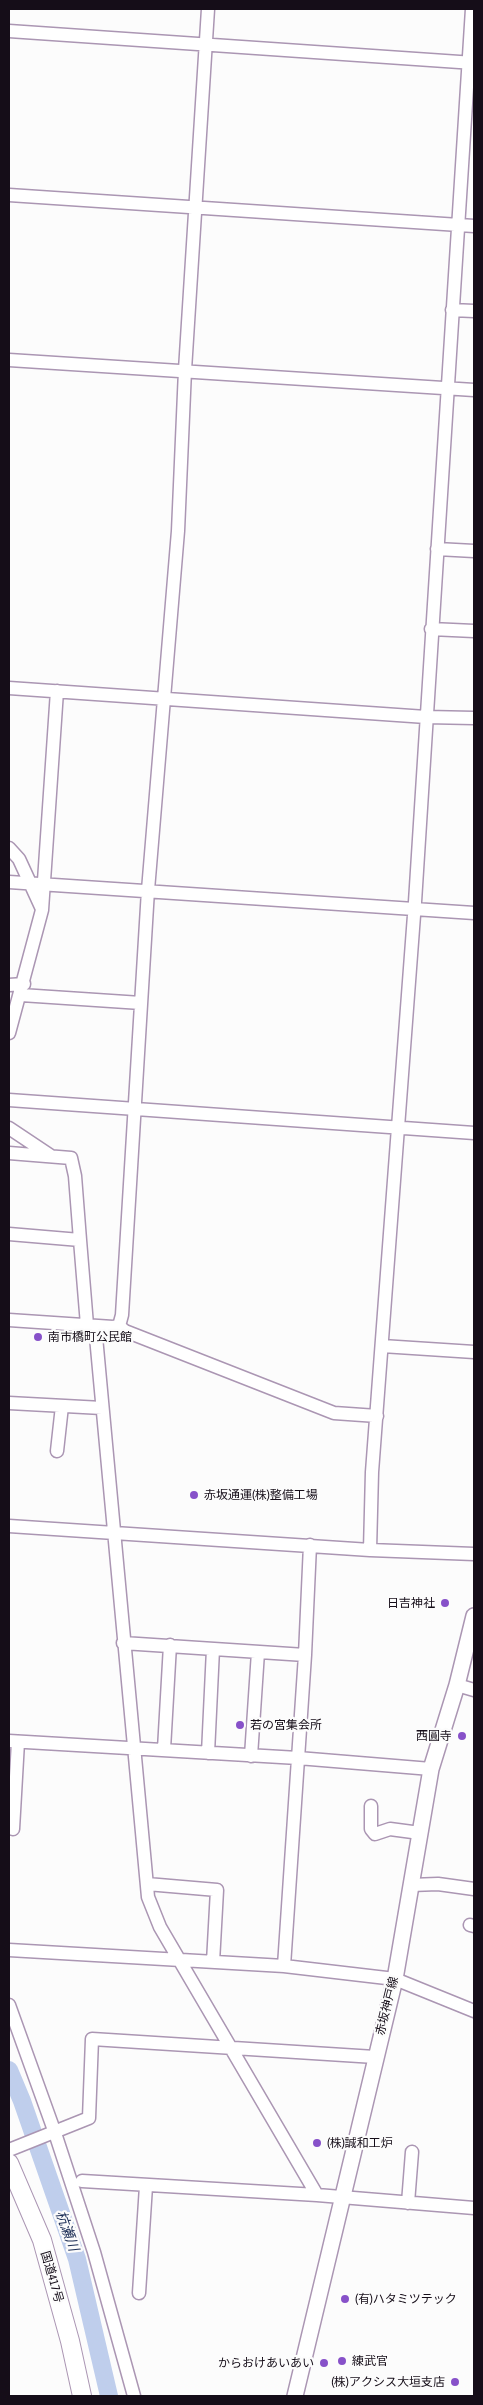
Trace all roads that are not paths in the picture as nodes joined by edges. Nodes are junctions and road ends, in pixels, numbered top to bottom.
1 (208, 9) edge
2 (472, 9) edge
3 (9, 31) edge
4 (206, 45) junction
5 (472, 63) edge
6 (9, 195) edge
7 (195, 209) junction
8 (458, 225) junction
9 (474, 226) edge
10 (452, 310) junction
11 (474, 311) edge
12 (9, 360) edge
13 (185, 370) junction
14 (447, 388) junction
15 (474, 390) edge
16 (437, 549) junction
17 (474, 551) edge
18 (431, 629) junction
19 (474, 631) edge
20 (9, 688) edge
21 (57, 691) junction
22 (163, 699) junction
23 (426, 717) junction
24 (474, 718) edge
25 (9, 848) edge
26 (9, 882) edge
27 (30, 883) junction
28 (45, 883) junction
29 (148, 890) junction
30 (413, 909) junction
31 (42, 910) junction
32 (474, 913) edge
33 (9, 985) edge
34 (22, 989) junction
35 (141, 1003) junction
36 (9, 1033) edge
37 (9, 1100) edge
38 (134, 1110) junction
39 (9, 1128) edge
40 (398, 1128) junction
41 (474, 1133) edge
42 (9, 1153) edge
43 (53, 1157) junction
44 (9, 1234) edge
45 (80, 1240) junction
46 (9, 1320) edge
47 (91, 1326) junction
48 (119, 1326) junction
49 (382, 1346) junction
50 (474, 1352) edge
51 (9, 1403) edge
52 (62, 1406) junction
53 (102, 1408) junction
54 (377, 1416) junction
55 (57, 1451) dead end
56 (9, 1526) edge
57 (114, 1533) junction
58 (310, 1545) junction
59 (370, 1550) junction
60 (474, 1554) edge
61 (474, 1625) edge
62 (123, 1643) junction
63 (170, 1645) junction
64 (213, 1649) junction
65 (258, 1652) junction
66 (306, 1655) junction
67 (457, 1685) junction
68 (474, 1690) edge
69 (13, 1742) edge
70 (134, 1748) junction
71 (164, 1749) junction
72 (208, 1753) junction
73 (251, 1756) junction
74 (298, 1758) junction
75 (431, 1769) junction
76 (371, 1806) dead end
77 (13, 1829) dead end
78 (420, 1833) junction
79 (147, 1884) junction
80 (411, 1885) junction
81 (474, 1889) edge
82 (9, 1950) edge
83 (179, 1960) junction
84 (213, 1962) junction
85 (284, 1966) junction
86 (394, 1979) junction
87 (9, 2005) edge
88 (474, 2011) edge
89 (231, 2048) junction
90 (375, 2057) junction
91 (54, 2133) junction
92 (412, 2152) dead end
93 (10, 2154) edge
94 (82, 2182) dead end
95 (146, 2186) junction
96 (317, 2195) junction
97 (341, 2199) junction
98 (408, 2204) junction
99 (474, 2208) edge
100 (139, 2292) dead end
101 (82, 2396) edge
102 (134, 2396) edge
103 (295, 2396) edge

1 - 4 street
2 - 5 street
3 - 4 street
4 - 5 street
4 - 7 street
5 - 8 street
6 - 7 street
7 - 8 street
7 - 13 street
8 - 9 street
8 - 10 street
10 - 11 street
10 - 14 street
12 - 13 street
13 - 14 street
13 - 22 street
14 - 15 street
14 - 16 street
16 - 17 street
16 - 18 street
18 - 19 street
18 - 23 street
20 - 21 street
21 - 22 street
21 - 28 street
22 - 23 street
22 - 29 street
23 - 24 street
23 - 30 street
25 - 27 street
26 - 27 street
27 - 28 street
27 - 31 street
28 - 29 street
28 - 31 street
29 - 30 street
29 - 35 street
30 - 32 street
30 - 40 street
31 - 34 street
33 - 34 street
34 - 35 street
34 - 36 street
35 - 38 street
37 - 38 street
38 - 40 street
38 - 48 street
39 - 43 street
40 - 41 street
40 - 49 street
42 - 43 street
43 - 45 street
44 - 45 street
45 - 47 street
46 - 47 street
47 - 48 street
47 - 53 street
48 - 54 street
49 - 50 street
49 - 54 street
51 - 52 street
52 - 53 street
52 - 55 street
53 - 57 street
54 - 59 street
56 - 57 street
57 - 58 street
57 - 62 street
58 - 59 street
58 - 66 street
59 - 60 street
61 - 67 main road, 赤坂神戸線
62 - 63 street
62 - 70 street
63 - 64 street
63 - 71 street
64 - 65 street
64 - 72 street
65 - 66 street
65 - 73 street
66 - 74 street
67 - 68 street
67 - 75 main road, 赤坂神戸線
69 - 70 street
69 - 77 street
70 - 71 street
70 - 79 street
71 - 72 street
72 - 73 street
73 - 74 street
74 - 75 street
74 - 85 street
75 - 78 main road, 赤坂神戸線
76 - 78 street
78 - 80 main road, 赤坂神戸線
79 - 83 street
79 - 84 street
80 - 81 street
80 - 86 main road, 赤坂神戸線
82 - 83 street
83 - 84 street
83 - 89 street
84 - 85 street
85 - 86 street
86 - 88 street
86 - 90 main road, 赤坂神戸線
87 - 91 street
89 - 90 street
89 - 91 street
89 - 96 street
90 - 97 main road, 赤坂神戸線
91 - 93 street
91 - 102 street
92 - 98 street
93 - 101 highway, 国道417号
94 - 95 street
95 - 96 street
95 - 100 street
96 - 97 street
97 - 98 street
97 - 103 main road, 赤坂神戸線
98 - 99 street

